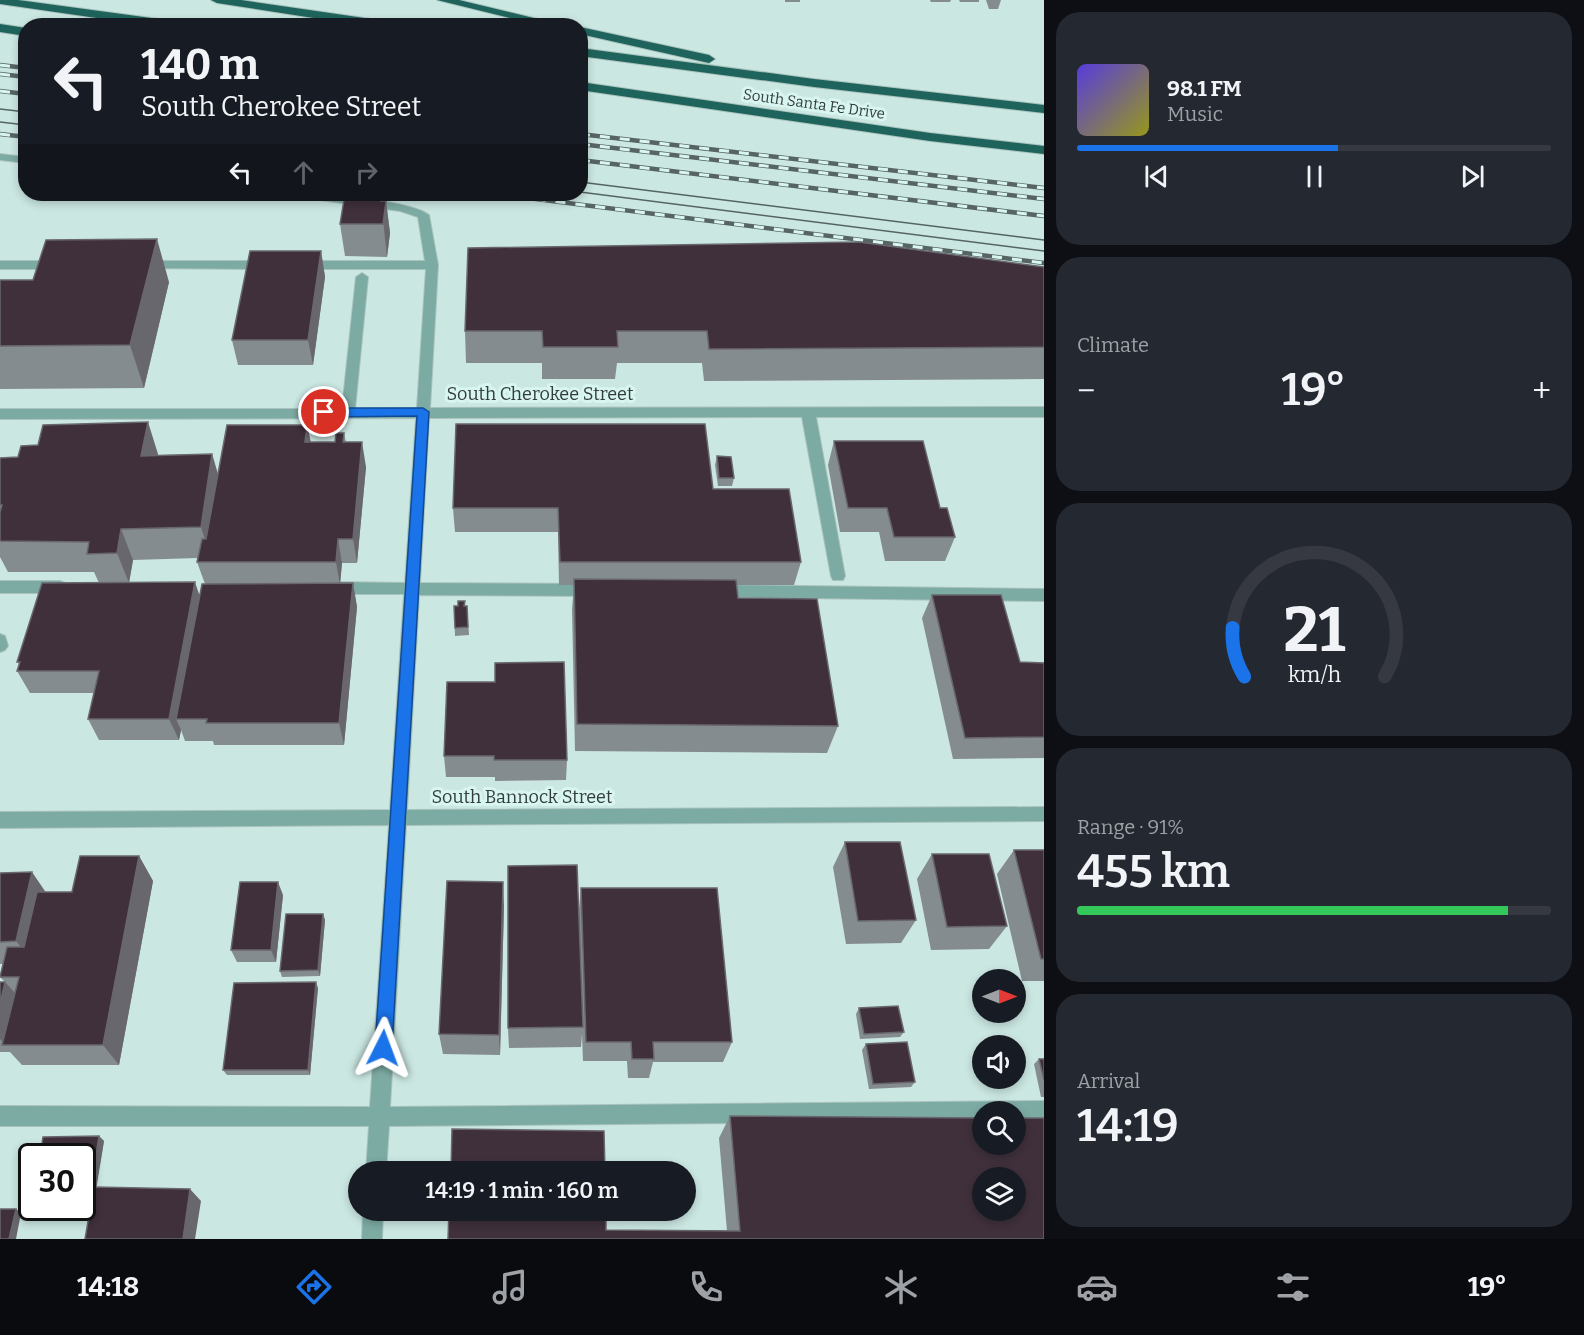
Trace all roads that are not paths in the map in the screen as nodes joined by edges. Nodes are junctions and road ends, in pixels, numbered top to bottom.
1 (217, 0) edge
2 (443, 0) edge
3 (0, 1) edge
4 (123, 18) edge
5 (338, 18) edge
6 (525, 18) edge
7 (0, 28) edge
8 (18, 31) edge
9 (588, 32) edge
10 (588, 53) edge
11 (813, 83) junction
12 (588, 87) edge
13 (588, 90) edge
14 (615, 91) junction
15 (1044, 109) edge
16 (1044, 150) edge
17 (0, 157) edge
18 (18, 159) edge
19 (350, 201) edge
20 (0, 265) edge
21 (70, 265) edge
22 (129, 265) edge
23 (432, 265) junction
24 (362, 277) dead end
25 (348, 412) junction
26 (423, 412) junction
27 (808, 412) junction
28 (1044, 412) edge
29 (0, 414) edge
30 (838, 576) dead end
31 (0, 587) edge
32 (71, 587) edge
33 (318, 588) edge
34 (412, 588) junction
35 (608, 590) edge
36 (702, 591) edge
37 (1044, 595) edge
38 (0, 640) edge
39 (0, 646) edge
40 (1044, 814) edge
41 (396, 817) junction
42 (0, 820) edge
43 (1044, 1111) edge
44 (0, 1116) edge
45 (380, 1116) junction
46 (377, 1161) edge
47 (373, 1221) edge
48 (372, 1239) edge

1 - 5 highway
2 - 6 highway
3 - 4 highway
7 - 8 highway
9 - 11 highway
10 - 11 highway, South Santa Fe Drive
11 - 15 highway, South Santa Fe Drive
12 - 14 highway, South Santa Fe Drive
13 - 14 highway
14 - 16 highway, South Santa Fe Drive
17 - 18 street
19 - 23 street
20 - 21 street
22 - 23 street
23 - 26 street
24 - 25 street
25 - 26 street, South Cherokee Street
25 - 29 street, South Cherokee Street
26 - 27 street, South Cherokee Street
26 - 34 street
27 - 28 street, South Cherokee Street
27 - 30 street
31 - 32 street
33 - 34 street
34 - 35 street
34 - 41 street
36 - 37 street
38 - 39 street
40 - 41 street, South Bannock Street
41 - 42 street, South Bannock Street
41 - 45 street
43 - 45 street
44 - 45 street
45 - 46 street
47 - 48 street

